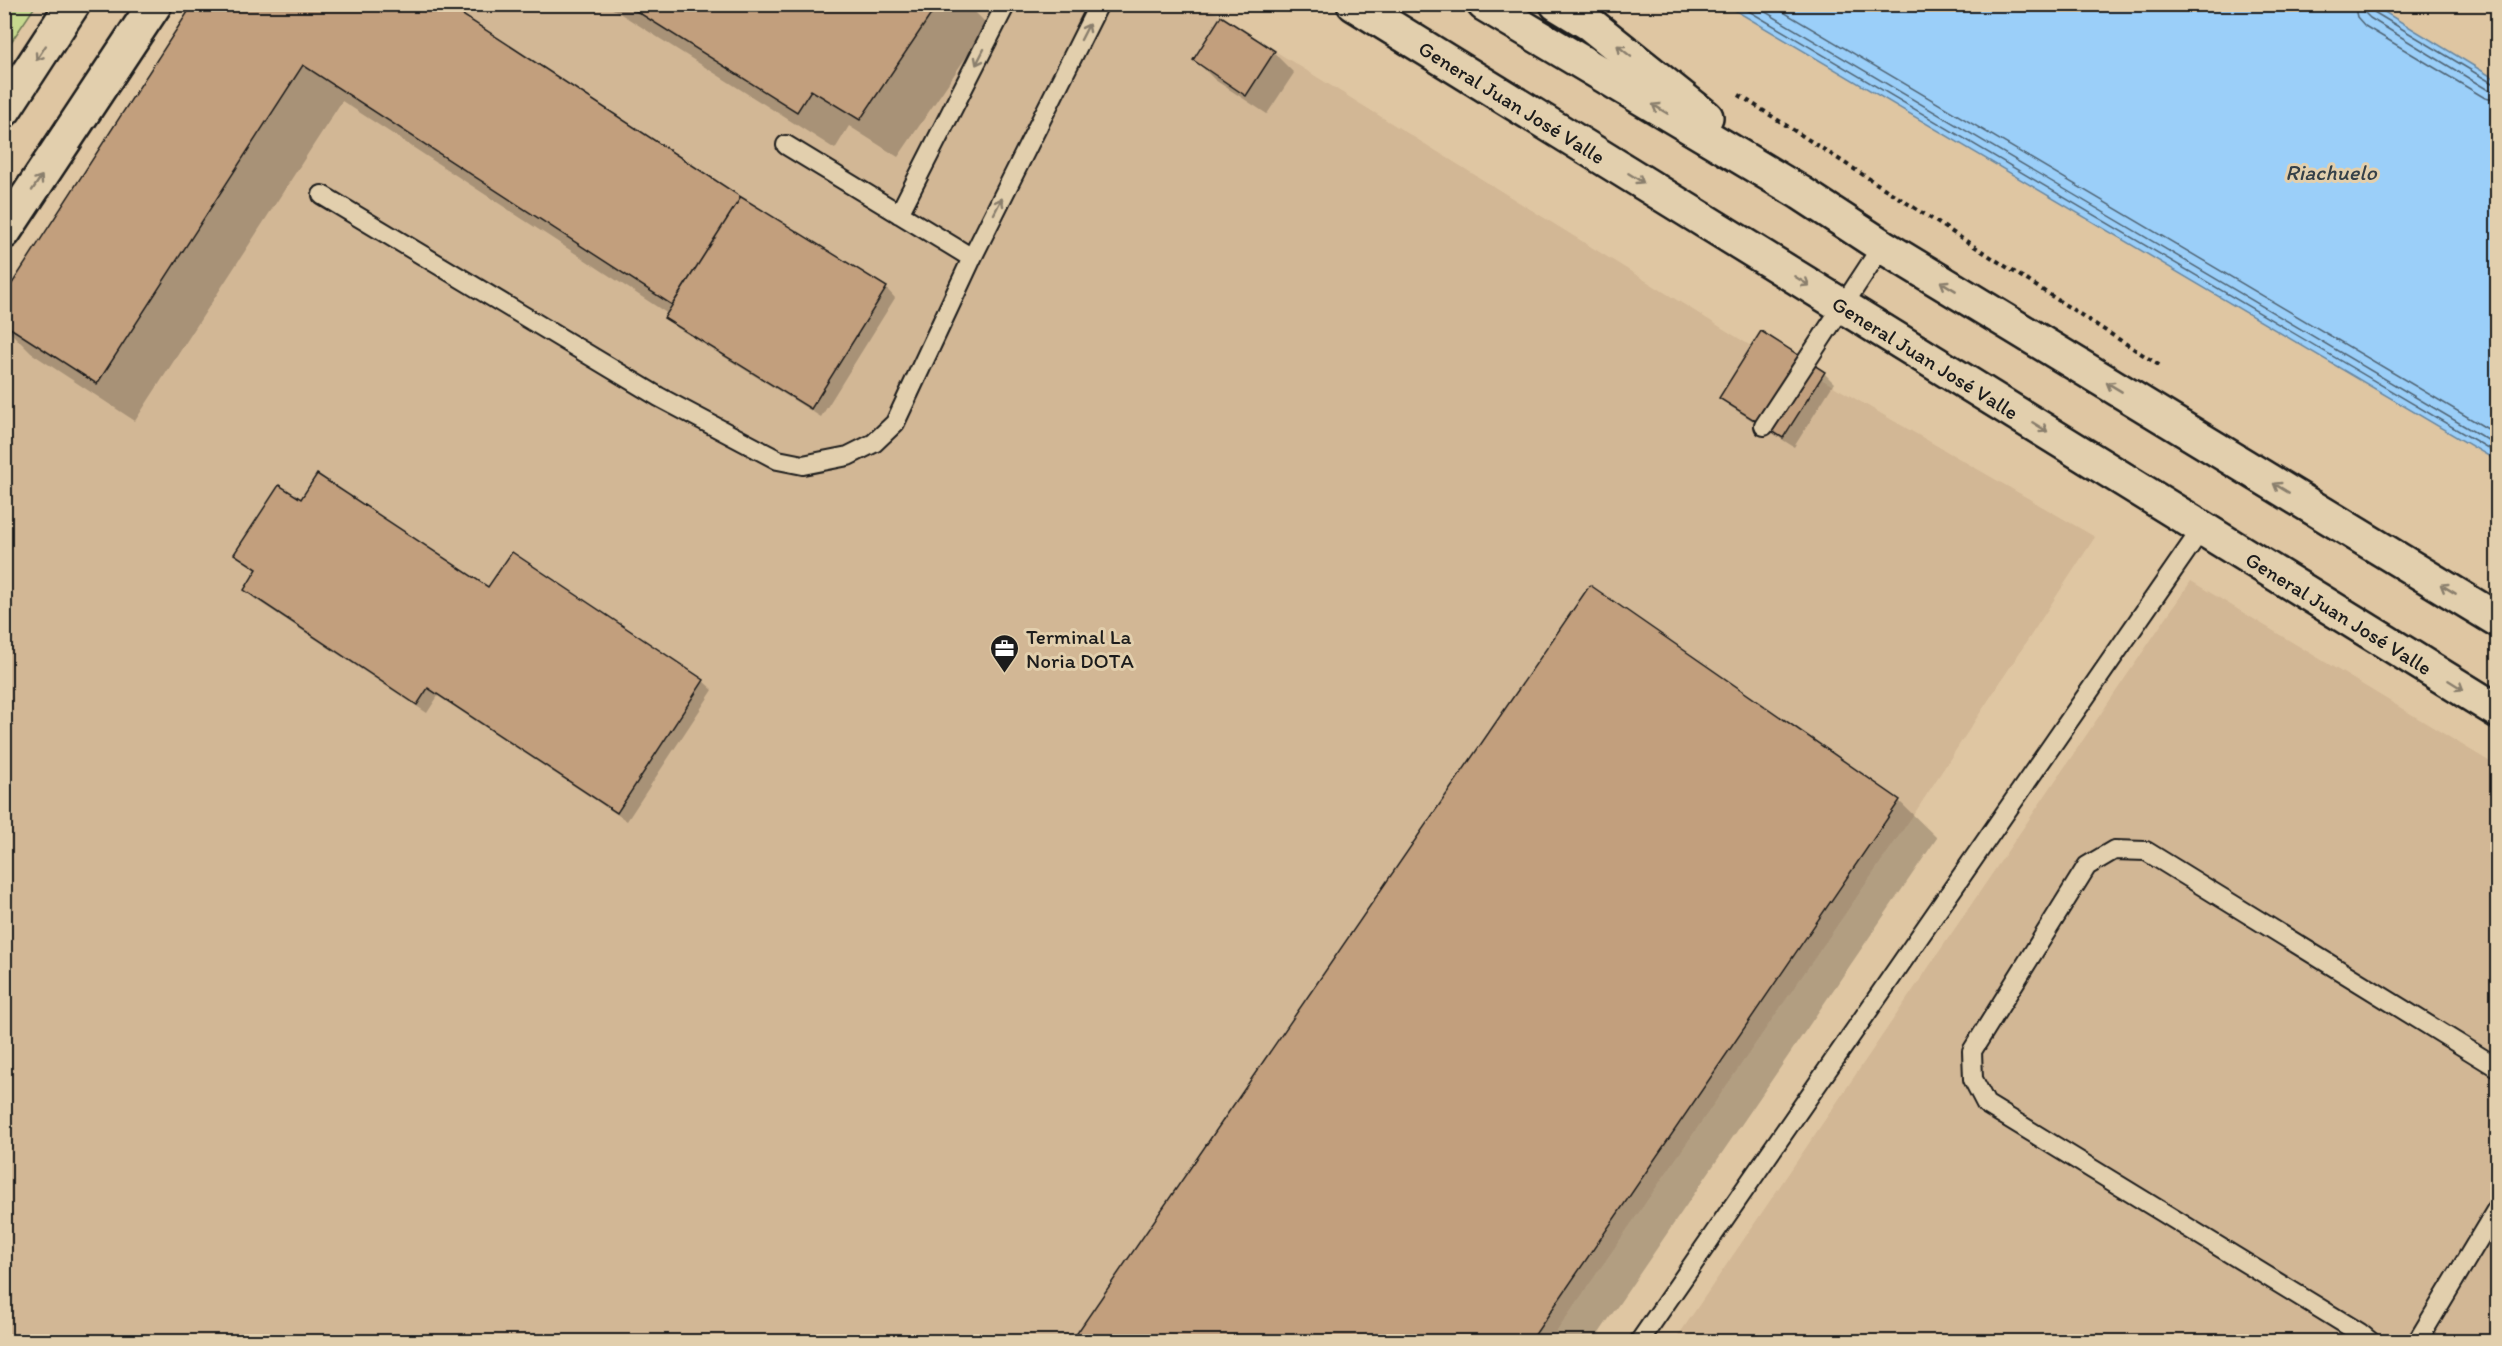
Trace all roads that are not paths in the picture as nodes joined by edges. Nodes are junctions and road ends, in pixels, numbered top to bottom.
1 (73, 4) edge
2 (155, 4) edge
3 (1006, 4) edge
4 (1099, 4) edge
5 (1354, 4) edge
6 (1484, 4) edge
7 (1557, 4) edge
8 (7, 106) edge
9 (786, 145) dead end
10 (1801, 193) junction
11 (322, 195) dead end
12 (899, 214) junction
13 (4, 232) edge
14 (1882, 246) junction
15 (972, 258) junction
16 (1842, 305) junction
17 (1764, 426) dead end
18 (2203, 527) junction
19 (2498, 620) edge
20 (2498, 711) edge
21 (2498, 1068) edge
22 (2498, 1207) edge
23 (1639, 1341) edge
24 (2371, 1341) edge
25 (2417, 1341) edge

1 -> 8 main road
13 -> 2 main road
3 -> 12 lane
15 -> 4 lane
5 -> 16 main road, General Juan José Valle
10 -> 6 main road
10 -> 7 main road
9 - 12 lane
10 - 14 main road
11 - 15 lane
12 - 15 lane
14 - 16 lane
19 -> 14 main road
16 - 17 lane
16 -> 18 main road, General Juan José Valle
18 -> 20 main road, General Juan José Valle
18 - 23 lane
21 - 24 lane
22 - 25 lane

